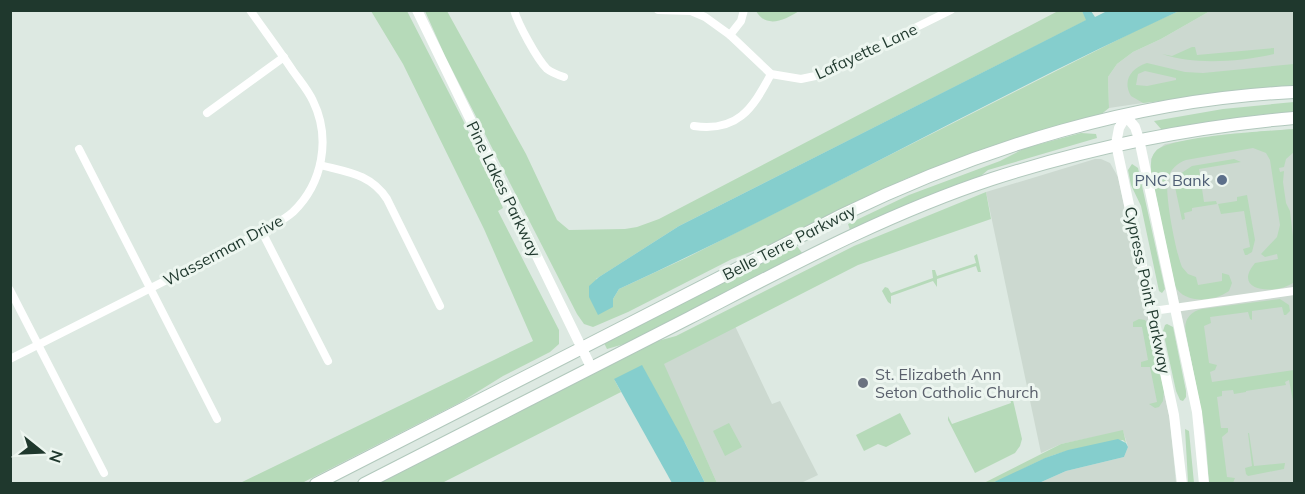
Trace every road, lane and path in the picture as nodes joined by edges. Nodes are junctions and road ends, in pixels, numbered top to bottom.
1 (250, 10) edge
2 (417, 10) edge
3 (514, 10) edge
4 (658, 10) edge
5 (744, 10) edge
6 (951, 10) edge
7 (730, 35) junction
8 (284, 57) junction
9 (771, 74) junction
10 (564, 78) dead end
11 (1294, 93) edge
12 (207, 113) dead end
13 (1126, 116) junction
14 (1294, 118) edge
15 (694, 126) dead end
16 (1138, 139) junction
17 (1116, 144) junction
18 (79, 149) dead end
19 (320, 165) junction
20 (262, 232) junction
21 (150, 288) junction
22 (10, 290) edge
23 (1294, 291) edge
24 (440, 306) dead end
25 (1174, 307) junction
26 (1153, 311) junction
27 (39, 345) junction
28 (581, 348) junction
29 (10, 359) edge
30 (328, 361) dead end
31 (591, 367) junction
32 (217, 419) dead end
33 (104, 473) dead end
34 (1182, 481) edge
35 (316, 483) edge
36 (364, 483) edge
37 (1204, 483) edge

1 - 8 street, Wasserman Drive
2 - 28 street, Pine Lakes Parkway
3 - 10 street
4 - 7 street
5 - 7 street
6 - 9 street, Lafayette Lane
7 - 9 street
8 - 12 street
8 - 19 street, Wasserman Drive
9 - 15 street
11 - 13 main road, Belle Terre Parkway
13 - 16 street, Cypress Point Parkway
13 - 17 street
13 - 28 main road, Belle Terre Parkway
14 - 16 main road, Belle Terre Parkway
16 - 17 main road, Belle Terre Parkway
16 - 25 street, Cypress Point Parkway
17 - 26 street, Cypress Point Parkway
17 - 31 main road, Belle Terre Parkway
18 - 21 street
19 - 20 street, Wasserman Drive
19 - 24 street
20 - 21 street, Wasserman Drive
20 - 30 street
21 - 27 street, Wasserman Drive
21 - 32 street
22 - 27 street
23 - 25 street
25 - 26 street
25 - 37 street, Cypress Point Parkway
26 - 34 street, Cypress Point Parkway
27 - 29 street, Wasserman Drive
27 - 33 street
28 - 31 street, Pine Lakes Parkway
28 - 35 main road, Belle Terre Parkway
31 - 36 main road, Belle Terre Parkway

